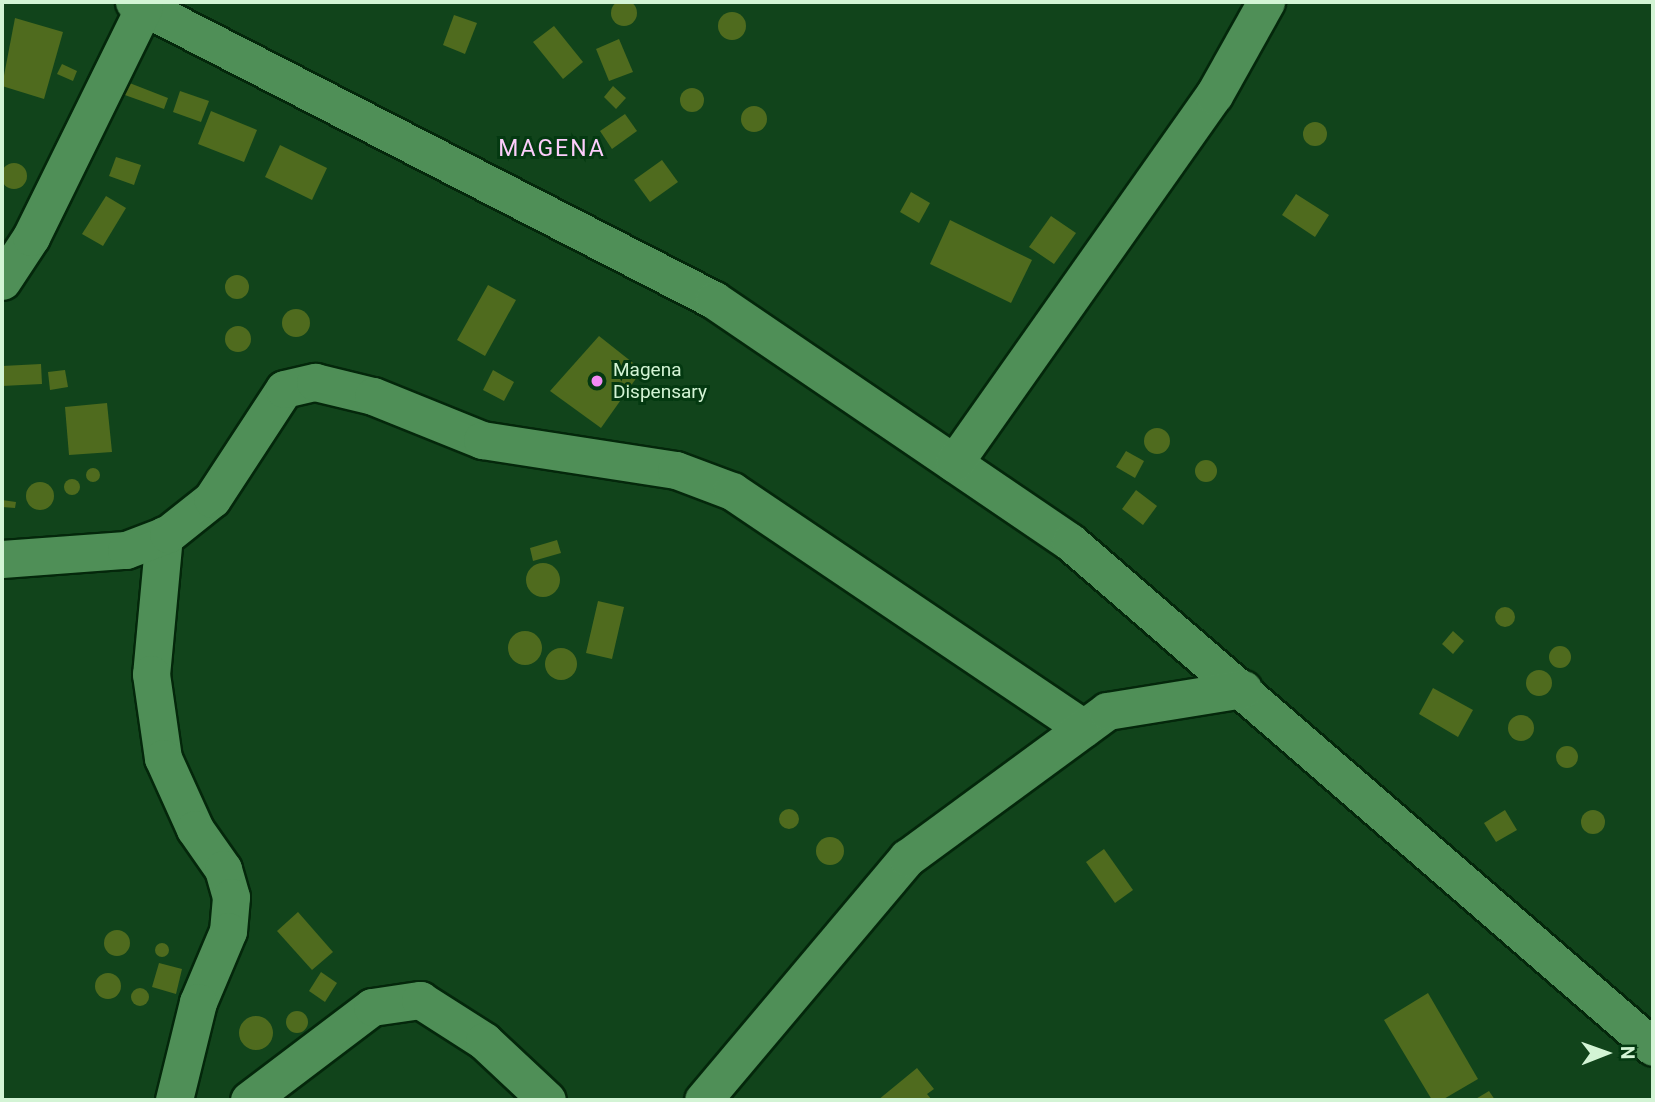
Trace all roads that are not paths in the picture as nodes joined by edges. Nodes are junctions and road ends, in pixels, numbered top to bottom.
1 (1266, 2) edge
2 (139, 4) edge
3 (2, 281) edge
4 (954, 463) junction
5 (164, 535) junction
6 (2, 559) edge
7 (1243, 688) junction
8 (1084, 728) junction
9 (1653, 1046) edge
10 (174, 1100) edge
11 (250, 1100) edge
12 (547, 1100) edge
13 (704, 1100) edge

1 - 4 street
2 - 3 street
2 - 4 street
4 - 7 street
5 - 6 street
5 - 8 street
5 - 10 street
7 - 8 street
7 - 9 street
8 - 13 street
11 - 12 street

